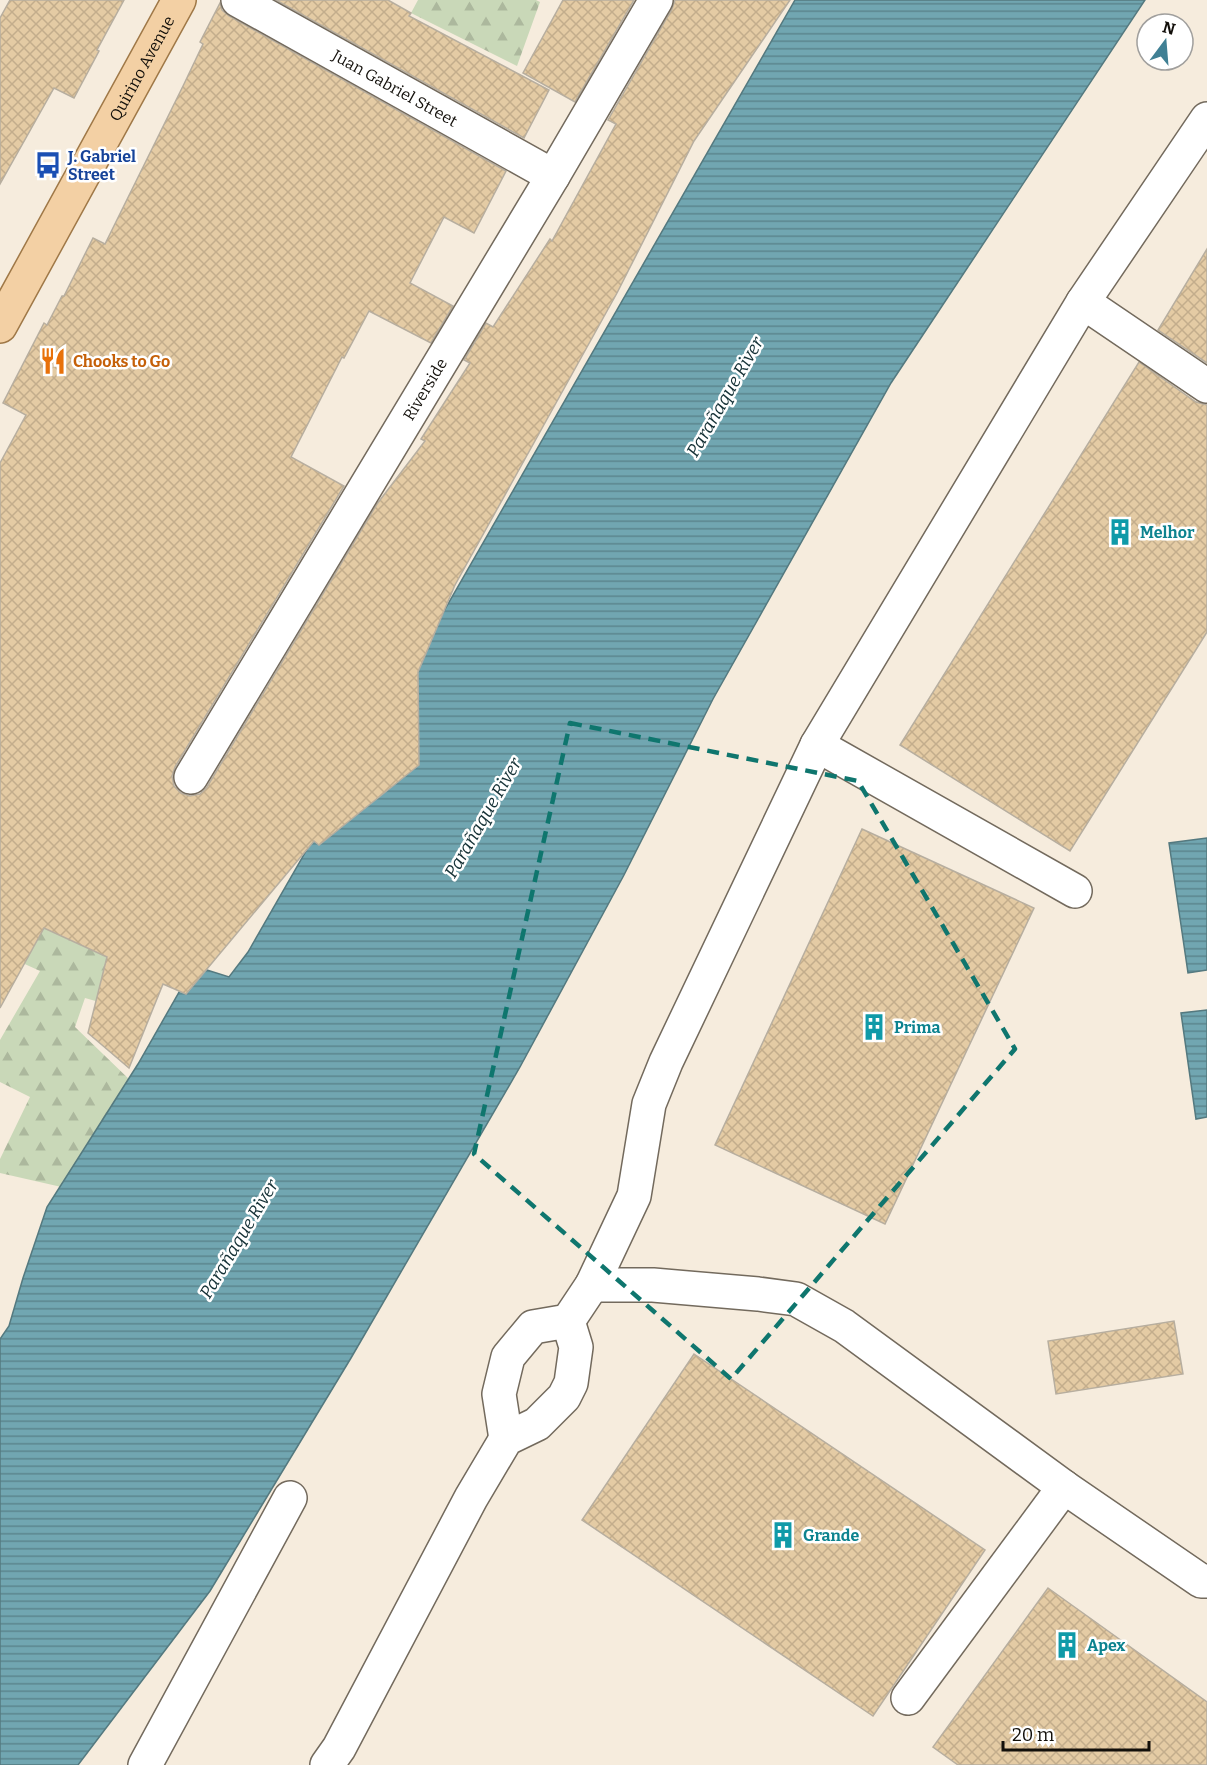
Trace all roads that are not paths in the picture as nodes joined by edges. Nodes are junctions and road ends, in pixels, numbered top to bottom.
1 (179, 0) edge
2 (238, 0) edge
3 (656, 0) edge
4 (1207, 119) edge
5 (553, 176) junction
6 (1083, 302) junction
7 (0, 326) edge
8 (1207, 386) edge
9 (817, 745) junction
10 (191, 777) dead end
11 (1075, 891) dead end
12 (592, 1285) junction
13 (568, 1321) junction
14 (506, 1439) junction
15 (1064, 1486) junction
16 (290, 1498) dead end
17 (1207, 1581) edge
18 (908, 1698) dead end
19 (145, 1765) edge
20 (327, 1765) edge

1 - 7 main road, Quirino Avenue
2 - 5 street, Juan Gabriel Street
3 - 5 street, Riverside
4 - 6 street
5 - 10 street, Riverside
6 - 8 street
6 - 9 street
9 - 11 street
9 - 12 street
12 - 13 street
12 - 15 street
13 - 14 street
13 - 14 street
14 - 20 street
15 - 17 street
15 - 18 street
16 - 19 street

